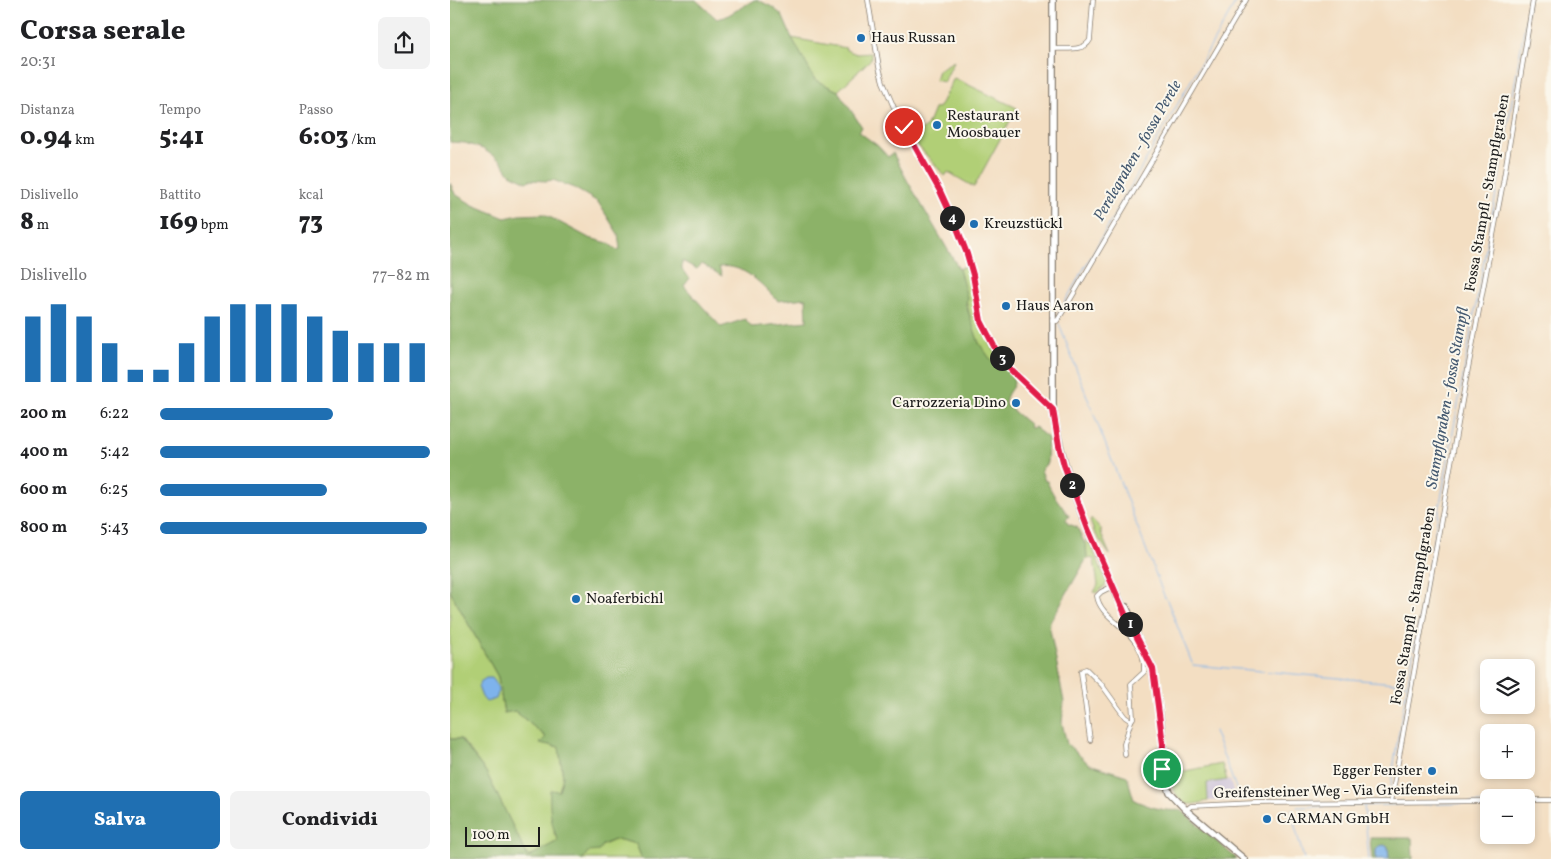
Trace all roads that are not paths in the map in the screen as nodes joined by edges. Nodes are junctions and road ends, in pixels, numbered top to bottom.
1 (868, 0) edge
2 (1053, 0) edge
3 (1093, 0) edge
4 (1246, 0) edge
5 (1533, 0) edge
6 (1053, 49) junction
7 (1052, 321) junction
8 (1053, 410) junction
9 (1113, 586) junction
10 (1131, 721) junction
11 (1090, 740) dead end
12 (1125, 755) dead end
13 (1535, 800) edge
14 (1551, 800) edge
15 (1480, 801) edge
16 (1391, 802) junction
17 (1186, 810) junction
18 (1244, 859) edge

1 - 8 street
2 - 6 main road
3 - 6 street
4 - 7 street
5 - 16 street, Fossa Stampfl - Stampflgraben
6 - 7 main road
7 - 8 main road
8 - 9 main road
9 - 10 street
9 - 17 main road
10 - 11 street
10 - 12 street
13 - 14 street
15 - 16 street, Greifensteiner Weg - Via Greifenstein
16 - 17 street, Greifensteiner Weg - Via Greifenstein
17 - 18 main road

